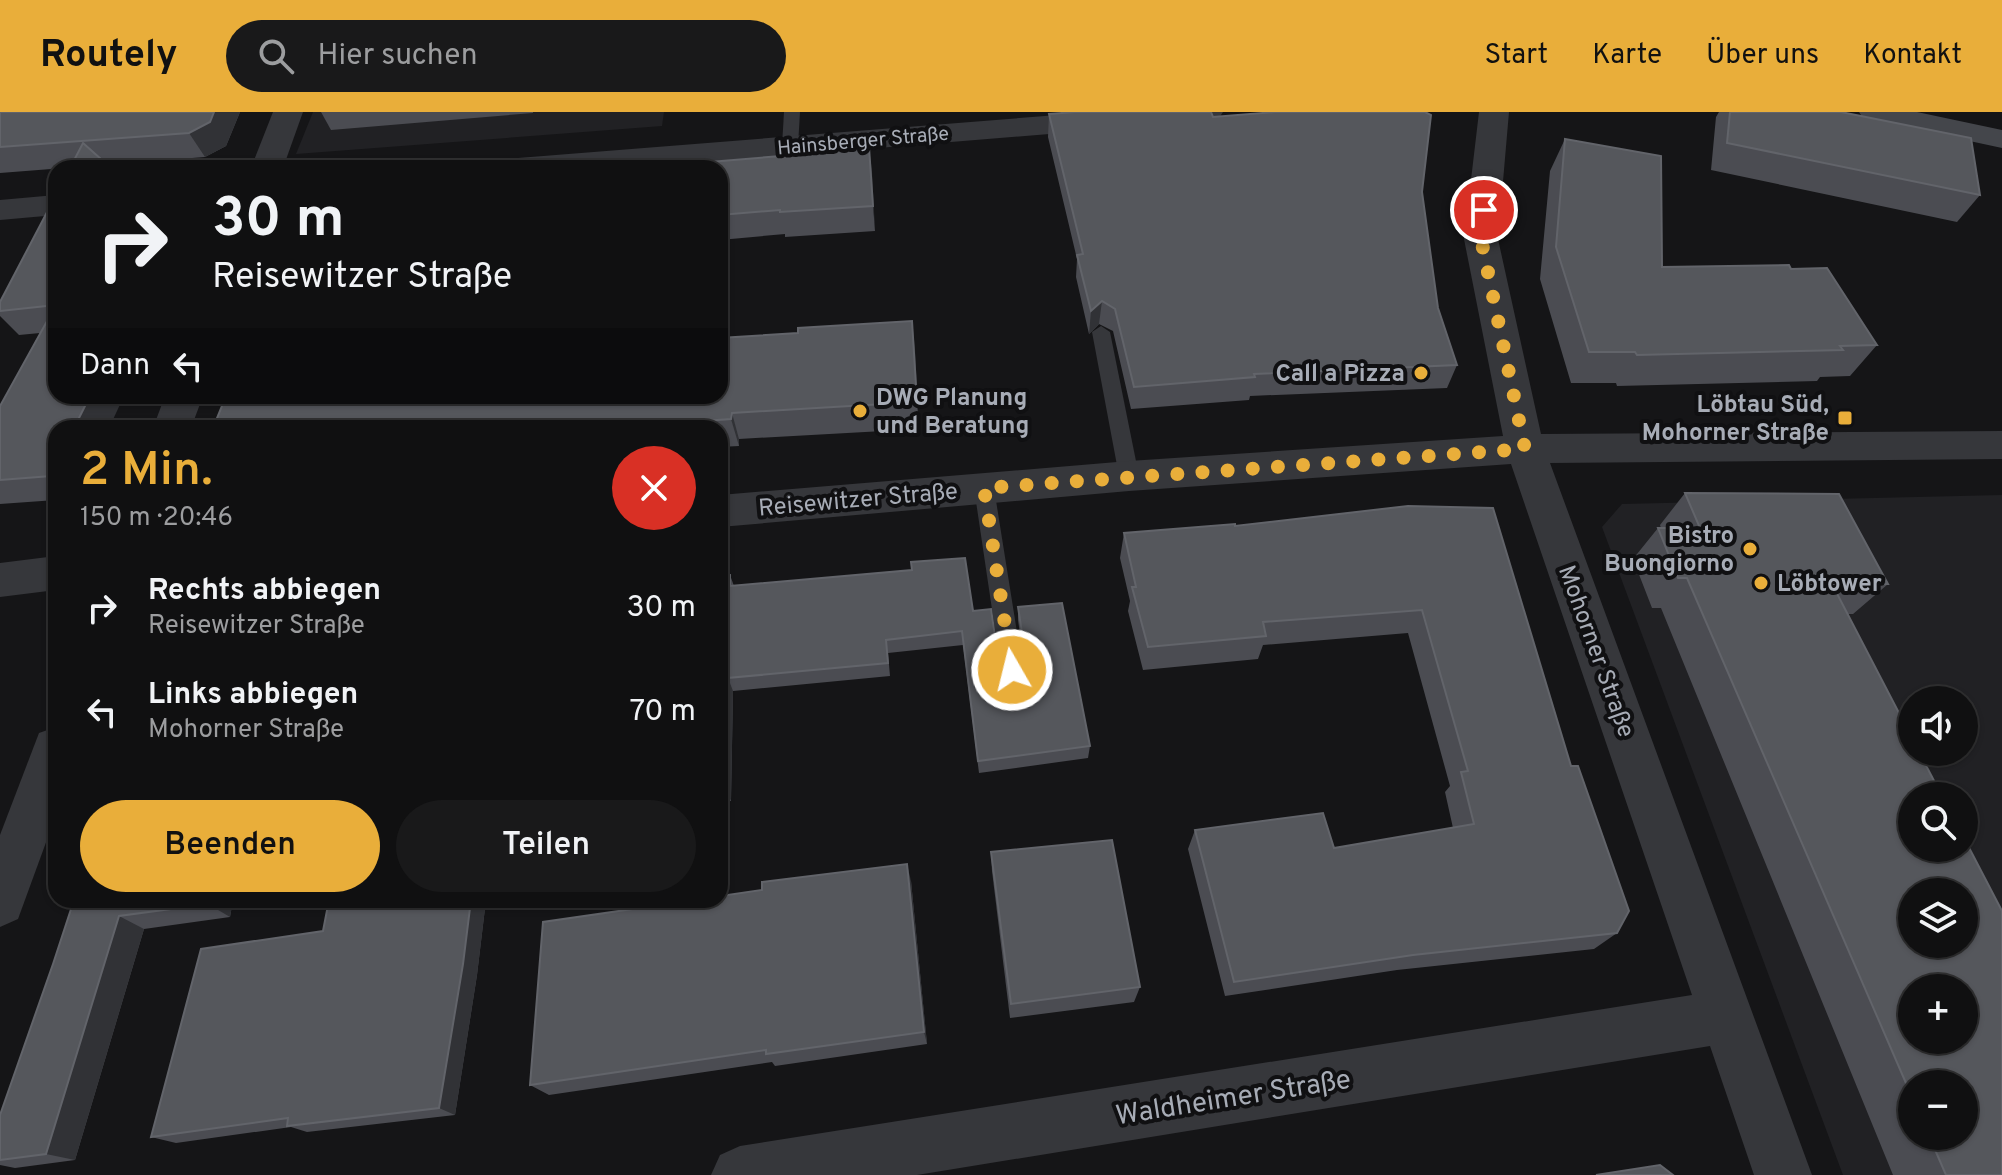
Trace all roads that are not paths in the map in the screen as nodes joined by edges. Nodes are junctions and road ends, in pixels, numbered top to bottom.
1 (288, 112) edge
2 (792, 112) edge
3 (1208, 112) edge
4 (1494, 112) edge
5 (1874, 112) edge
6 (2002, 139) edge
7 (790, 146) junction
8 (270, 160) edge
9 (617, 160) edge
10 (48, 206) edge
11 (0, 210) edge
12 (1101, 332) edge
13 (2002, 445) edge
14 (1525, 449) junction
15 (1129, 476) junction
16 (984, 488) junction
17 (728, 510) edge
18 (48, 574) edge
19 (0, 580) edge
20 (1012, 670) edge
21 (48, 770) edge
22 (0, 902) edge
23 (1727, 1016) junction
24 (740, 1175) edge
25 (1783, 1175) edge

1 - 8 street
2 - 7 lane
3 - 7 street, Hainsberger Straße
4 - 14 street, Mohorner Straße
5 - 6 main road
7 - 9 street, Hainsberger Straße
10 - 11 street
12 - 15 lane
13 - 14 street, Reisewitzer Straße
14 - 15 street, Reisewitzer Straße
14 - 23 street, Mohorner Straße
15 - 16 street, Reisewitzer Straße
16 - 17 street, Reisewitzer Straße
16 - 20 lane
18 - 19 street
21 - 22 street
23 - 24 street, Waldheimer Straße
23 - 25 street, Mohorner Straße

